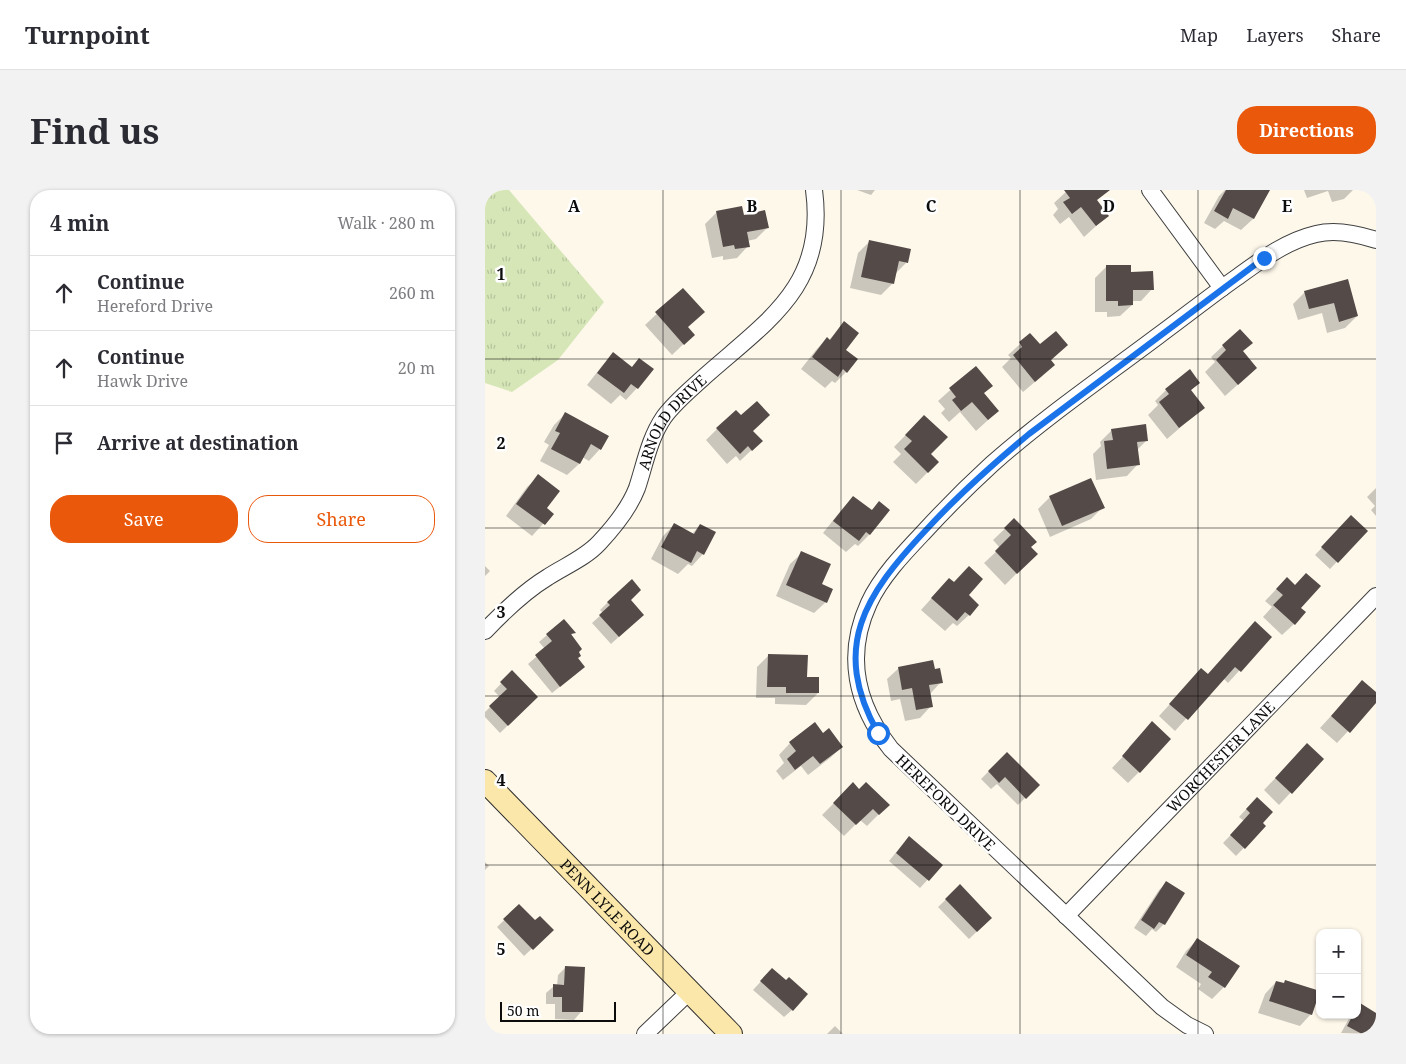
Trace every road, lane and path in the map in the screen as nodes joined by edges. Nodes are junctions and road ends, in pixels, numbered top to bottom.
1 (814, 190) edge
2 (1150, 190) edge
3 (1376, 240) edge
4 (1222, 288) junction
5 (1376, 596) edge
6 (485, 630) edge
7 (485, 781) edge
8 (1066, 916) junction
9 (690, 991) junction
10 (645, 1034) edge
11 (731, 1034) edge
12 (1205, 1034) edge

1 - 6 street, ARNOLD DRIVE
2 - 4 street
3 - 4 street, HEREFORD DRIVE
4 - 8 street, HEREFORD DRIVE
5 - 8 street, WORCHESTER LANE
7 - 9 street, PENN LYLE ROAD
8 - 12 street, HEREFORD DRIVE
9 - 10 street
9 - 11 street, PENN LYLE ROAD

